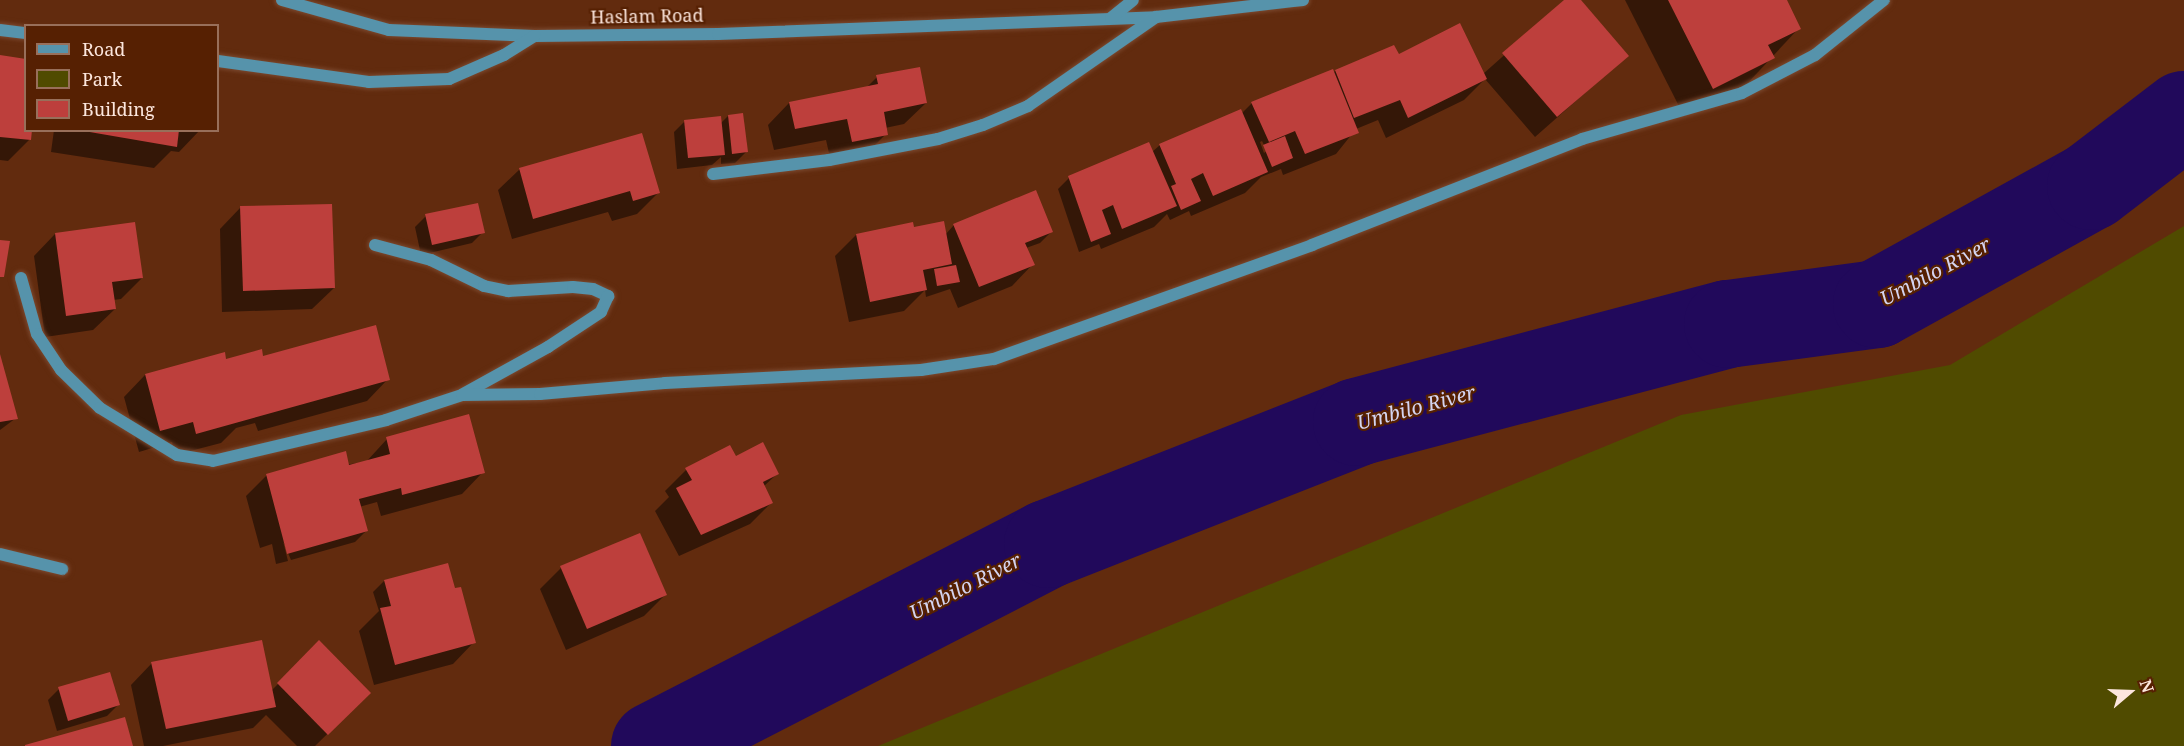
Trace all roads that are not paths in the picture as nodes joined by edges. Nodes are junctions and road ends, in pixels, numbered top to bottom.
1 (282, 0) edge
2 (1133, 0) edge
3 (1303, 0) edge
4 (1884, 0) edge
5 (1156, 17) junction
6 (1111, 18) junction
7 (0, 30) edge
8 (24, 33) edge
9 (536, 36) junction
10 (219, 61) edge
11 (713, 174) dead end
12 (375, 245) dead end
13 (21, 278) dead end
14 (462, 395) junction
15 (0, 554) edge
16 (62, 569) dead end

1 - 9 street, Haslam Road
2 - 6 street
3 - 5 street, Haslam Road
4 - 14 street
5 - 6 street, Haslam Road
5 - 11 street
6 - 9 street, Haslam Road
7 - 8 street
9 - 10 street
12 - 14 street
13 - 14 street
15 - 16 street

